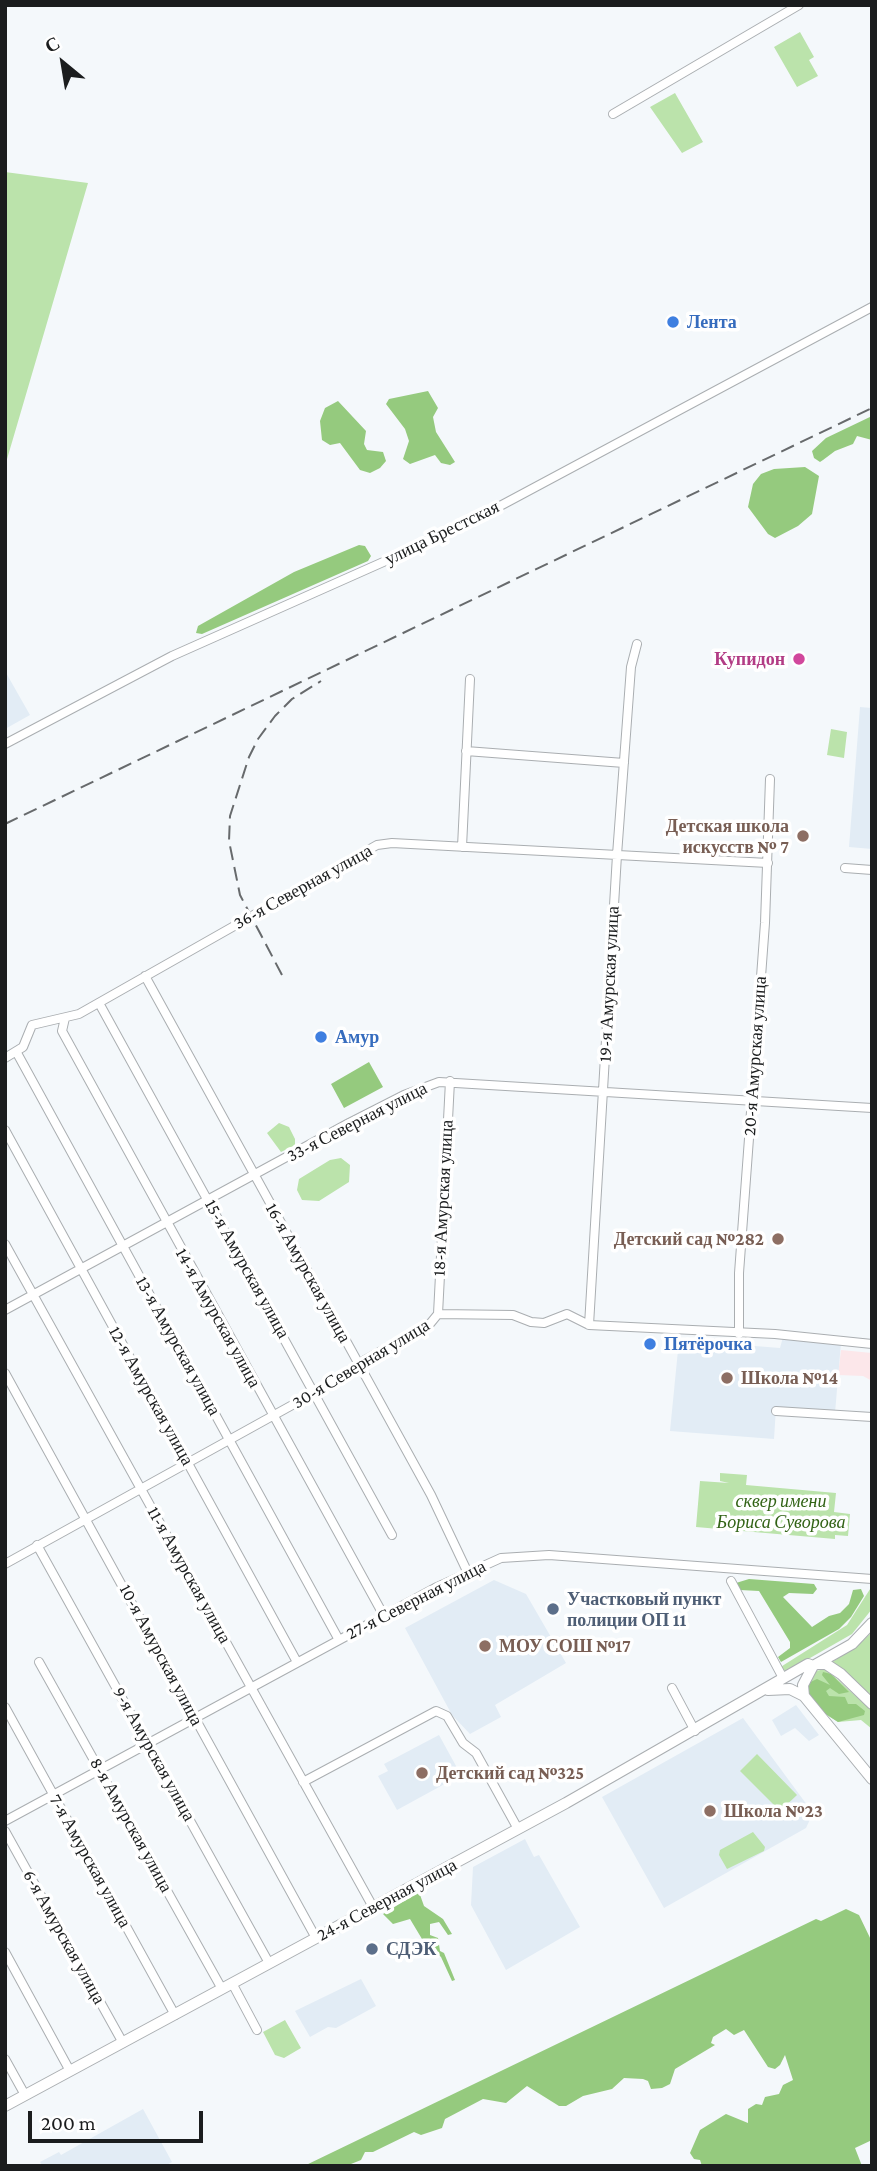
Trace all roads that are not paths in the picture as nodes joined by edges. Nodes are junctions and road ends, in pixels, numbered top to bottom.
1 (799, 5) edge
2 (613, 114) dead end
3 (872, 307) edge
4 (637, 644) dead end
5 (470, 679) dead end
6 (5, 744) edge
7 (466, 751) junction
8 (624, 763) junction
9 (769, 779) dead end
10 (462, 847) junction
11 (617, 855) junction
12 (768, 863) junction
13 (845, 868) dead end
14 (872, 870) edge
15 (145, 976) junction
16 (99, 1003) junction
17 (65, 1018) junction
18 (17, 1052) junction
19 (5, 1058) edge
20 (450, 1081) junction
21 (602, 1090) junction
22 (752, 1099) junction
23 (872, 1108) edge
24 (5, 1130) edge
25 (253, 1175) junction
26 (209, 1199) junction
27 (165, 1223) junction
28 (5, 1244) edge
29 (122, 1246) junction
30 (81, 1269) junction
31 (34, 1294) junction
32 (5, 1310) edge
33 (438, 1314) junction
34 (589, 1325) junction
35 (739, 1334) junction
36 (872, 1344) edge
37 (361, 1367) junction
38 (5, 1373) edge
39 (315, 1393) junction
40 (776, 1411) dead end
41 (272, 1416) junction
42 (872, 1417) edge
43 (231, 1439) junction
44 (187, 1462) junction
45 (141, 1487) junction
46 (86, 1518) junction
47 (392, 1535) dead end
48 (37, 1545) junction
49 (5, 1564) edge
50 (467, 1571) junction
51 (872, 1579) edge
52 (731, 1581) dead end
53 (384, 1616) junction
54 (872, 1623) edge
55 (339, 1640) junction
56 (39, 1662) dead end
57 (297, 1662) junction
58 (815, 1665) junction
59 (783, 1678) junction
60 (251, 1687) junction
61 (672, 1688) dead end
62 (768, 1690) junction
63 (804, 1696) junction
64 (872, 1704) edge
65 (5, 1707) edge
66 (194, 1718) junction
67 (695, 1731) junction
68 (149, 1743) junction
69 (100, 1770) junction
70 (872, 1779) edge
71 (303, 1782) junction
72 (54, 1795) junction
73 (5, 1821) edge
74 (518, 1829) junction
75 (5, 1831) edge
76 (373, 1907) junction
77 (316, 1938) junction
78 (5, 1952) edge
79 (269, 1963) junction
80 (227, 1986) junction
81 (175, 2015) junction
82 (257, 2030) dead end
83 (123, 2042) junction
84 (5, 2059) edge
85 (70, 2071) junction
86 (25, 2095) junction
87 (5, 2106) edge

1 - 2 street
3 - 6 street, улица Брестская
4 - 8 street, 19-я Амурская улица
5 - 7 street
7 - 8 street
7 - 10 street
8 - 11 street, 19-я Амурская улица
9 - 12 street, 20-я Амурская улица
10 - 11 street, 36-я Северная улица
10 - 15 street, 36-я Северная улица
11 - 12 street, 36-я Северная улица
11 - 21 street, 19-я Амурская улица
12 - 22 street, 20-я Амурская улица
13 - 14 street
15 - 16 street, 36-я Северная улица
15 - 25 street, 16-я Амурская улица
16 - 17 street, 36-я Северная улица
16 - 26 street, 15-я Амурская улица
17 - 18 street, 36-я Северная улица
17 - 27 street, 14-я Амурская улица
18 - 19 street, 36-я Северная улица
18 - 29 street, 13-я Амурская улица
20 - 21 street, 33-я Северная улица
20 - 25 street, 33-я Северная улица
20 - 33 street, 18-я Амурская улица
21 - 22 street, 33-я Северная улица
21 - 34 street, 19-я Амурская улица
22 - 23 street, 33-я Северная улица
22 - 35 street, 20-я Амурская улица
24 - 30 street, 12-я Амурская улица
25 - 26 street, 33-я Северная улица
25 - 37 street, 16-я Амурская улица
26 - 27 street, 33-я Северная улица
26 - 39 street, 15-я Амурская улица
27 - 29 street, 33-я Северная улица
27 - 41 street, 14-я Амурская улица
28 - 31 street, 11-я Амурская улица
29 - 30 street, 33-я Северная улица
29 - 43 street, 13-я Амурская улица
30 - 31 street, 33-я Северная улица
30 - 44 street, 12-я Амурская улица
31 - 32 street, 33-я Северная улица
31 - 45 street, 11-я Амурская улица
33 - 34 street, 30-я Северная улица
33 - 37 street, 30-я Северная улица
34 - 35 street, 30-я Северная улица
35 - 36 street, 30-я Северная улица
37 - 39 street, 30-я Северная улица
37 - 50 street, 16-я Амурская улица
38 - 46 street, 10-я Амурская улица
39 - 41 street, 30-я Северная улица
39 - 47 street, 15-я Амурская улица
40 - 42 street
41 - 43 street, 30-я Северная улица
41 - 53 street, 14-я Амурская улица
43 - 44 street, 30-я Северная улица
43 - 55 street, 13-я Амурская улица
44 - 45 street, 30-я Северная улица
44 - 57 street, 12-я Амурская улица
45 - 46 street, 30-я Северная улица
45 - 60 street, 11-я Амурская улица
46 - 48 street, 30-я Северная улица
46 - 66 street, 10-я Амурская улица
48 - 49 street, 30-я Северная улица
48 - 68 street, 9-я Амурская улица
50 - 51 street, 27-я Северная улица
50 - 53 street, 27-я Северная улица
52 - 59 street
53 - 55 street, 27-я Северная улица
54 - 58 main road, 24-я Северная улица
55 - 57 street, 27-я Северная улица
56 - 69 street, 8-я Амурская улица
57 - 60 street, 27-я Северная улица
58 - 59 main road, 24-я Северная улица
58 - 63 main road
58 - 64 main road
59 - 62 main road, 24-я Северная улица
60 - 66 street, 27-я Северная улица
60 - 71 street, 11-я Амурская улица
61 - 67 street
62 - 63 main road
62 - 67 main road, 24-я Северная улица
63 - 70 main road
65 - 72 street, 7-я Амурская улица
66 - 68 street, 27-я Северная улица
66 - 77 street, 10-я Амурская улица
67 - 74 main road, 24-я Северная улица
68 - 69 street, 27-я Северная улица
68 - 79 street, 9-я Амурская улица
69 - 72 street, 27-я Северная улица
69 - 80 street, 8-я Амурская улица
71 - 74 street
71 - 76 street, 11-я Амурская улица
72 - 73 street, 27-я Северная улица
72 - 81 street, 7-я Амурская улица
74 - 76 main road, 24-я Северная улица
75 - 83 street, 6-я Амурская улица
76 - 77 main road, 24-я Северная улица
77 - 79 main road, 24-я Северная улица
78 - 85 street
79 - 80 main road, 24-я Северная улица
80 - 81 main road, 24-я Северная улица
80 - 82 street, 8-я Амурская улица
81 - 83 main road, 24-я Северная улица
83 - 85 main road, 24-я Северная улица
84 - 86 street
85 - 86 main road, 24-я Северная улица
86 - 87 main road, 24-я Северная улица

